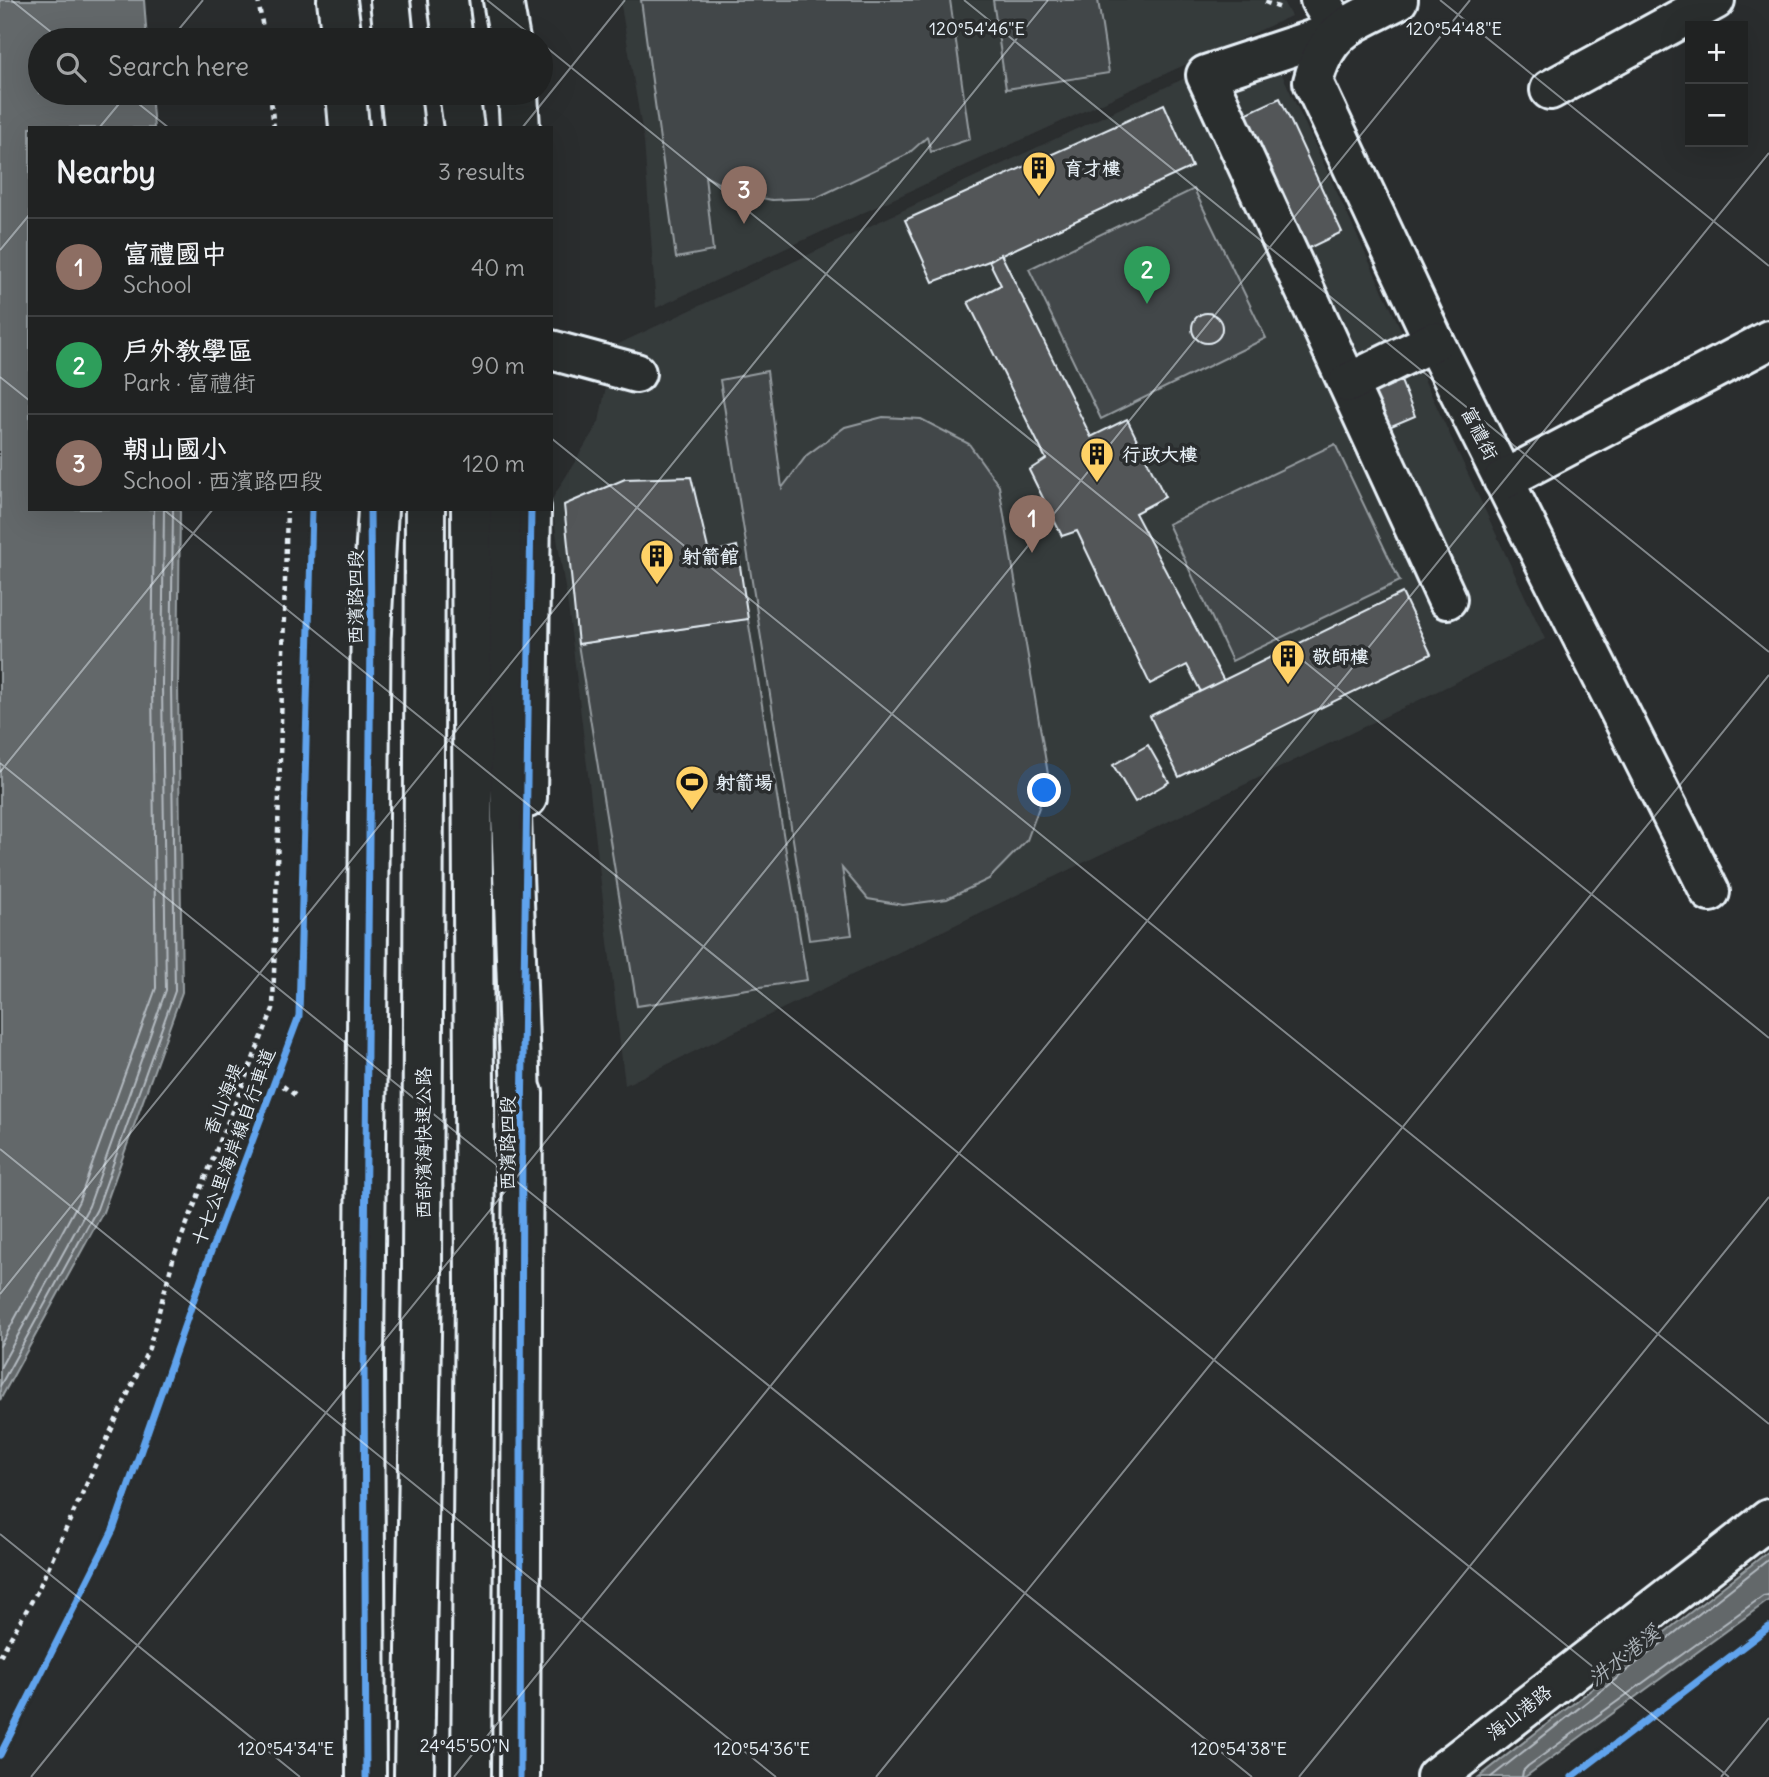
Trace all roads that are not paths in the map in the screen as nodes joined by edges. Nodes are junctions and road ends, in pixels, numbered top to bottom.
1 (337, 0) edge
2 (388, 0) edge
3 (448, 0) edge
4 (503, 0) edge
5 (1398, 0) edge
6 (1715, 0) edge
7 (1330, 15) edge
8 (340, 28) edge
9 (387, 28) edge
10 (392, 28) edge
11 (452, 28) edge
12 (508, 28) edge
13 (1550, 90) dead end
14 (347, 105) edge
15 (387, 105) edge
16 (401, 105) edge
17 (461, 105) edge
18 (519, 105) edge
19 (349, 126) edge
20 (387, 126) edge
21 (404, 126) edge
22 (464, 126) edge
23 (520, 126) edge
24 (1769, 340) edge
25 (1434, 341) junction
26 (553, 351) edge
27 (636, 373) dead end
28 (1348, 383) junction
29 (1503, 480) junction
30 (370, 511) edge
31 (378, 511) edge
32 (425, 511) edge
33 (471, 511) edge
34 (500, 511) edge
35 (531, 511) edge
36 (1447, 600) dead end
37 (371, 631) junction
38 (1710, 892) dead end
39 (522, 1125) junction
40 (1769, 1519) edge
41 (366, 1777) edge
42 (414, 1777) edge
43 (471, 1777) edge
44 (520, 1777) edge
45 (1436, 1777) edge

1 - 8 main road
2 - 9 main road
2 - 10 main road
3 - 11 main road
4 - 12 main road
5 - 7 main road, 富禮街
6 - 13 main road
7 - 25 main road, 富禮街
7 - 28 main road
14 - 19 main road
15 - 20 main road
16 - 21 main road
17 - 22 main road
18 - 23 main road
24 - 29 main road
25 - 28 main road
25 - 29 main road, 富禮街
26 - 27 main road
28 - 36 main road
29 - 38 main road, 富禮街
30 - 37 main road, 西濱路四段
31 - 37 main road
32 - 42 main road, 西部濱海快速公路
33 - 43 main road
34 - 39 main road
35 - 39 main road, 西濱路四段
37 - 41 main road, 西濱路四段
39 - 44 main road, 西濱路四段
40 - 45 main road, 海山港路

